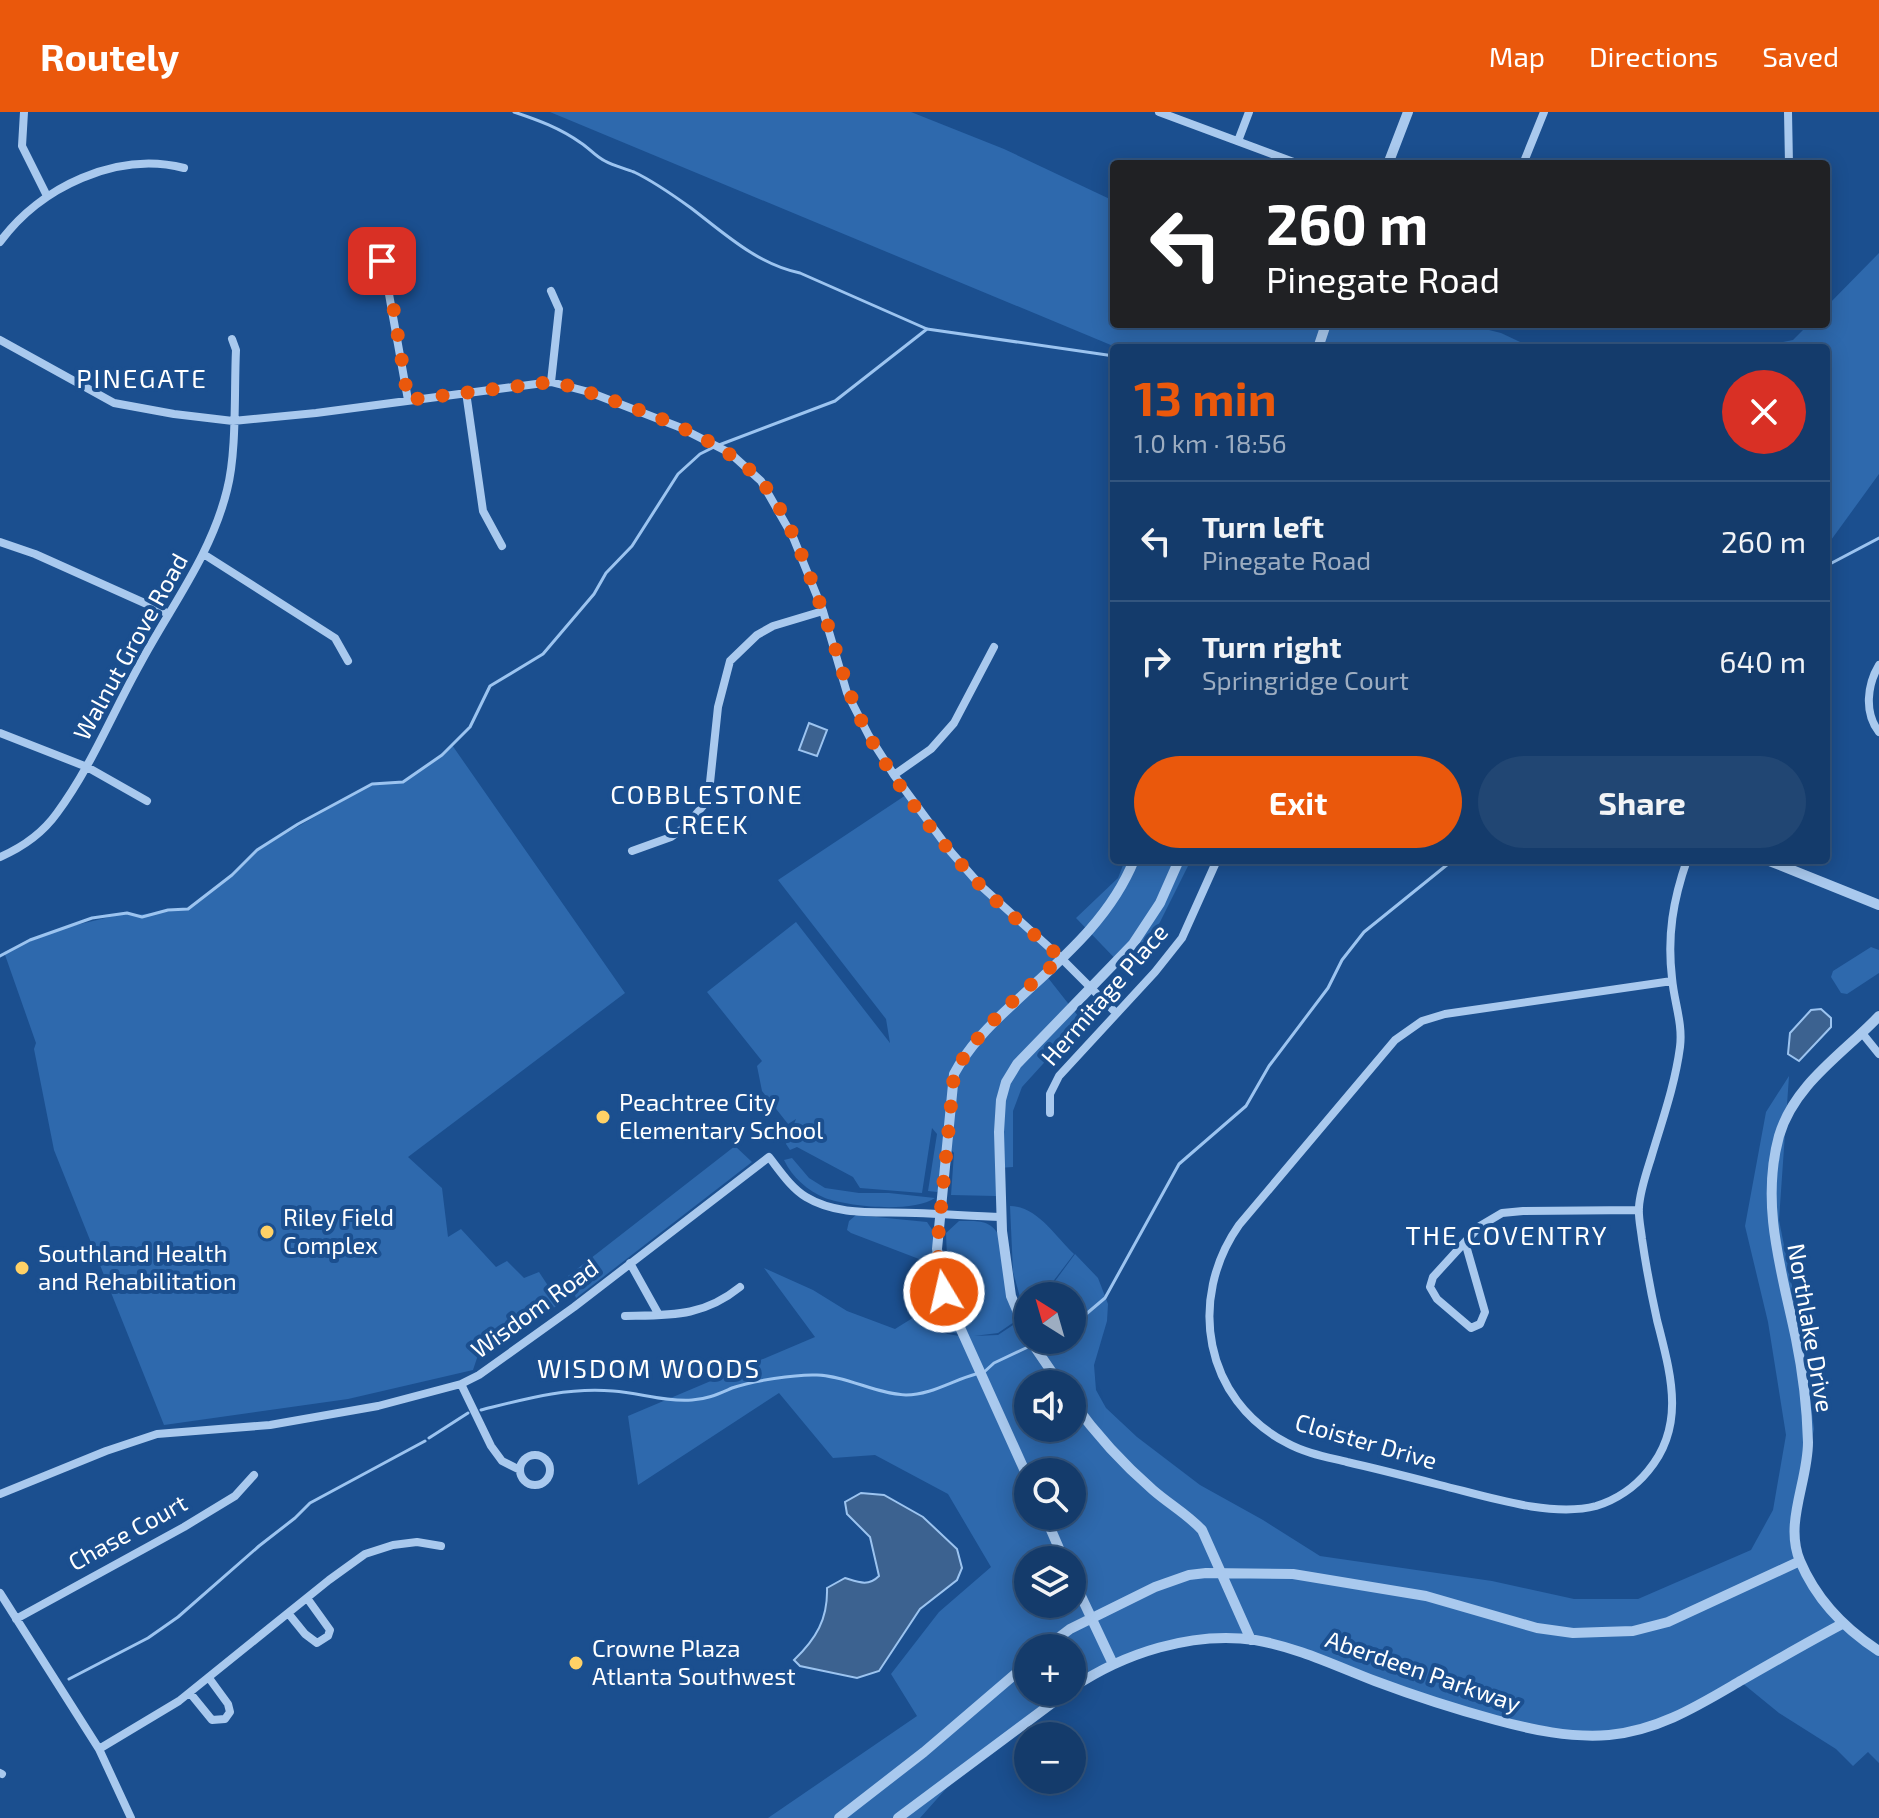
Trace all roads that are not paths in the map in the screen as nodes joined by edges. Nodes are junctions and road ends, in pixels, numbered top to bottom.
1 (24, 112) edge
2 (1159, 112) edge
3 (1249, 112) edge
4 (1408, 112) edge
5 (1544, 112) edge
6 (1788, 112) edge
7 (1238, 141) junction
8 (1288, 160) edge
9 (1390, 160) edge
10 (1525, 160) edge
11 (1789, 160) edge
12 (184, 168) dead end
13 (47, 196) junction
14 (0, 242) edge
15 (371, 251) dead end
16 (551, 291) dead end
17 (232, 339) dead end
18 (0, 340) edge
19 (551, 382) junction
20 (466, 392) junction
21 (408, 400) junction
22 (233, 421) junction
23 (0, 542) edge
24 (502, 546) dead end
25 (205, 555) junction
26 (823, 611) junction
27 (169, 614) junction
28 (994, 647) dead end
29 (348, 661) dead end
30 (1879, 665) edge
31 (1879, 732) edge
32 (0, 733) edge
33 (87, 767) junction
34 (894, 775) junction
35 (147, 801) dead end
36 (632, 851) dead end
37 (0, 857) edge
38 (1132, 864) edge
39 (1177, 864) edge
40 (1215, 864) edge
41 (1686, 864) edge
42 (1777, 864) edge
43 (1879, 905) edge
44 (1061, 958) junction
45 (1672, 981) junction
46 (1091, 989) junction
47 (1116, 1013) junction
48 (1879, 1016) edge
49 (1862, 1033) junction
50 (1879, 1054) edge
51 (1050, 1113) dead end
52 (1639, 1210) junction
53 (940, 1214) junction
54 (1002, 1217) junction
55 (1465, 1242) junction
56 (630, 1263) junction
57 (740, 1287) dead end
58 (1014, 1303) edge
59 (659, 1315) junction
60 (625, 1316) dead end
61 (461, 1384) junction
62 (1086, 1418) edge
63 (1019, 1458) edge
64 (520, 1470) dead end
65 (254, 1475) dead end
66 (0, 1494) edge
67 (441, 1546) dead end
68 (1800, 1561) junction
69 (1222, 1572) junction
70 (0, 1593) edge
71 (307, 1598) junction
72 (1086, 1607) edge
73 (288, 1613) junction
74 (1091, 1618) junction
75 (16, 1619) junction
76 (1842, 1624) junction
77 (1066, 1634) edge
78 (1251, 1640) junction
79 (1879, 1651) edge
80 (1113, 1664) junction
81 (1014, 1675) edge
82 (209, 1678) junction
83 (1086, 1680) edge
84 (190, 1693) junction
85 (1048, 1706) edge
86 (99, 1749) junction
87 (131, 1818) edge
88 (839, 1818) edge
89 (898, 1818) edge

1 - 13 street
2 - 7 street
3 - 7 street
4 - 9 street
5 - 10 street
6 - 11 street
7 - 8 street
12 - 13 street
13 - 14 street
15 - 21 street
16 - 19 street
17 - 22 street, Walnut Grove Road
18 - 22 street
19 - 20 street
19 - 26 street
20 - 21 street
20 - 24 street
21 - 22 street
22 - 25 street, Walnut Grove Road
23 - 27 street
25 - 27 street, Walnut Grove Road
25 - 29 street
26 - 34 street
26 - 36 street
27 - 33 street, Walnut Grove Road
28 - 34 street
30 - 31 street
32 - 33 street
33 - 35 street
33 - 37 street, Walnut Grove Road
34 - 44 street
38 - 44 street
39 - 46 street
40 - 47 street, Hermitage Place
41 - 45 street, Cloister Drive
42 - 43 street
44 - 46 street
44 - 53 street
45 - 52 street, Cloister Drive
45 - 52 street, Cloister Drive
46 - 47 street
46 - 54 street
47 - 51 street, Hermitage Place
48 - 49 street, Northlake Drive
49 - 50 street
49 - 68 street, Northlake Drive
52 - 55 street
53 - 54 street, Wisdom Road
53 - 56 street, Wisdom Road
53 - 63 street
54 - 58 street
55 - 55 street
56 - 59 street
56 - 61 street, Wisdom Road
57 - 59 street
59 - 60 street
61 - 64 street
61 - 66 street, Wisdom Road
62 - 69 street
65 - 75 street, Chase Court
67 - 71 street
68 - 69 street
68 - 76 street, Northlake Drive
69 - 74 street
69 - 78 street
70 - 75 street
71 - 73 street
71 - 73 street
72 - 74 street
73 - 82 street
74 - 77 street
74 - 80 street
75 - 86 street
76 - 78 street, Aberdeen Parkway
76 - 79 street, Northlake Drive
78 - 80 street, Aberdeen Parkway
80 - 83 street, Aberdeen Parkway
81 - 88 street
82 - 84 street
82 - 84 street
84 - 86 street
85 - 89 street, Aberdeen Parkway
86 - 87 street

